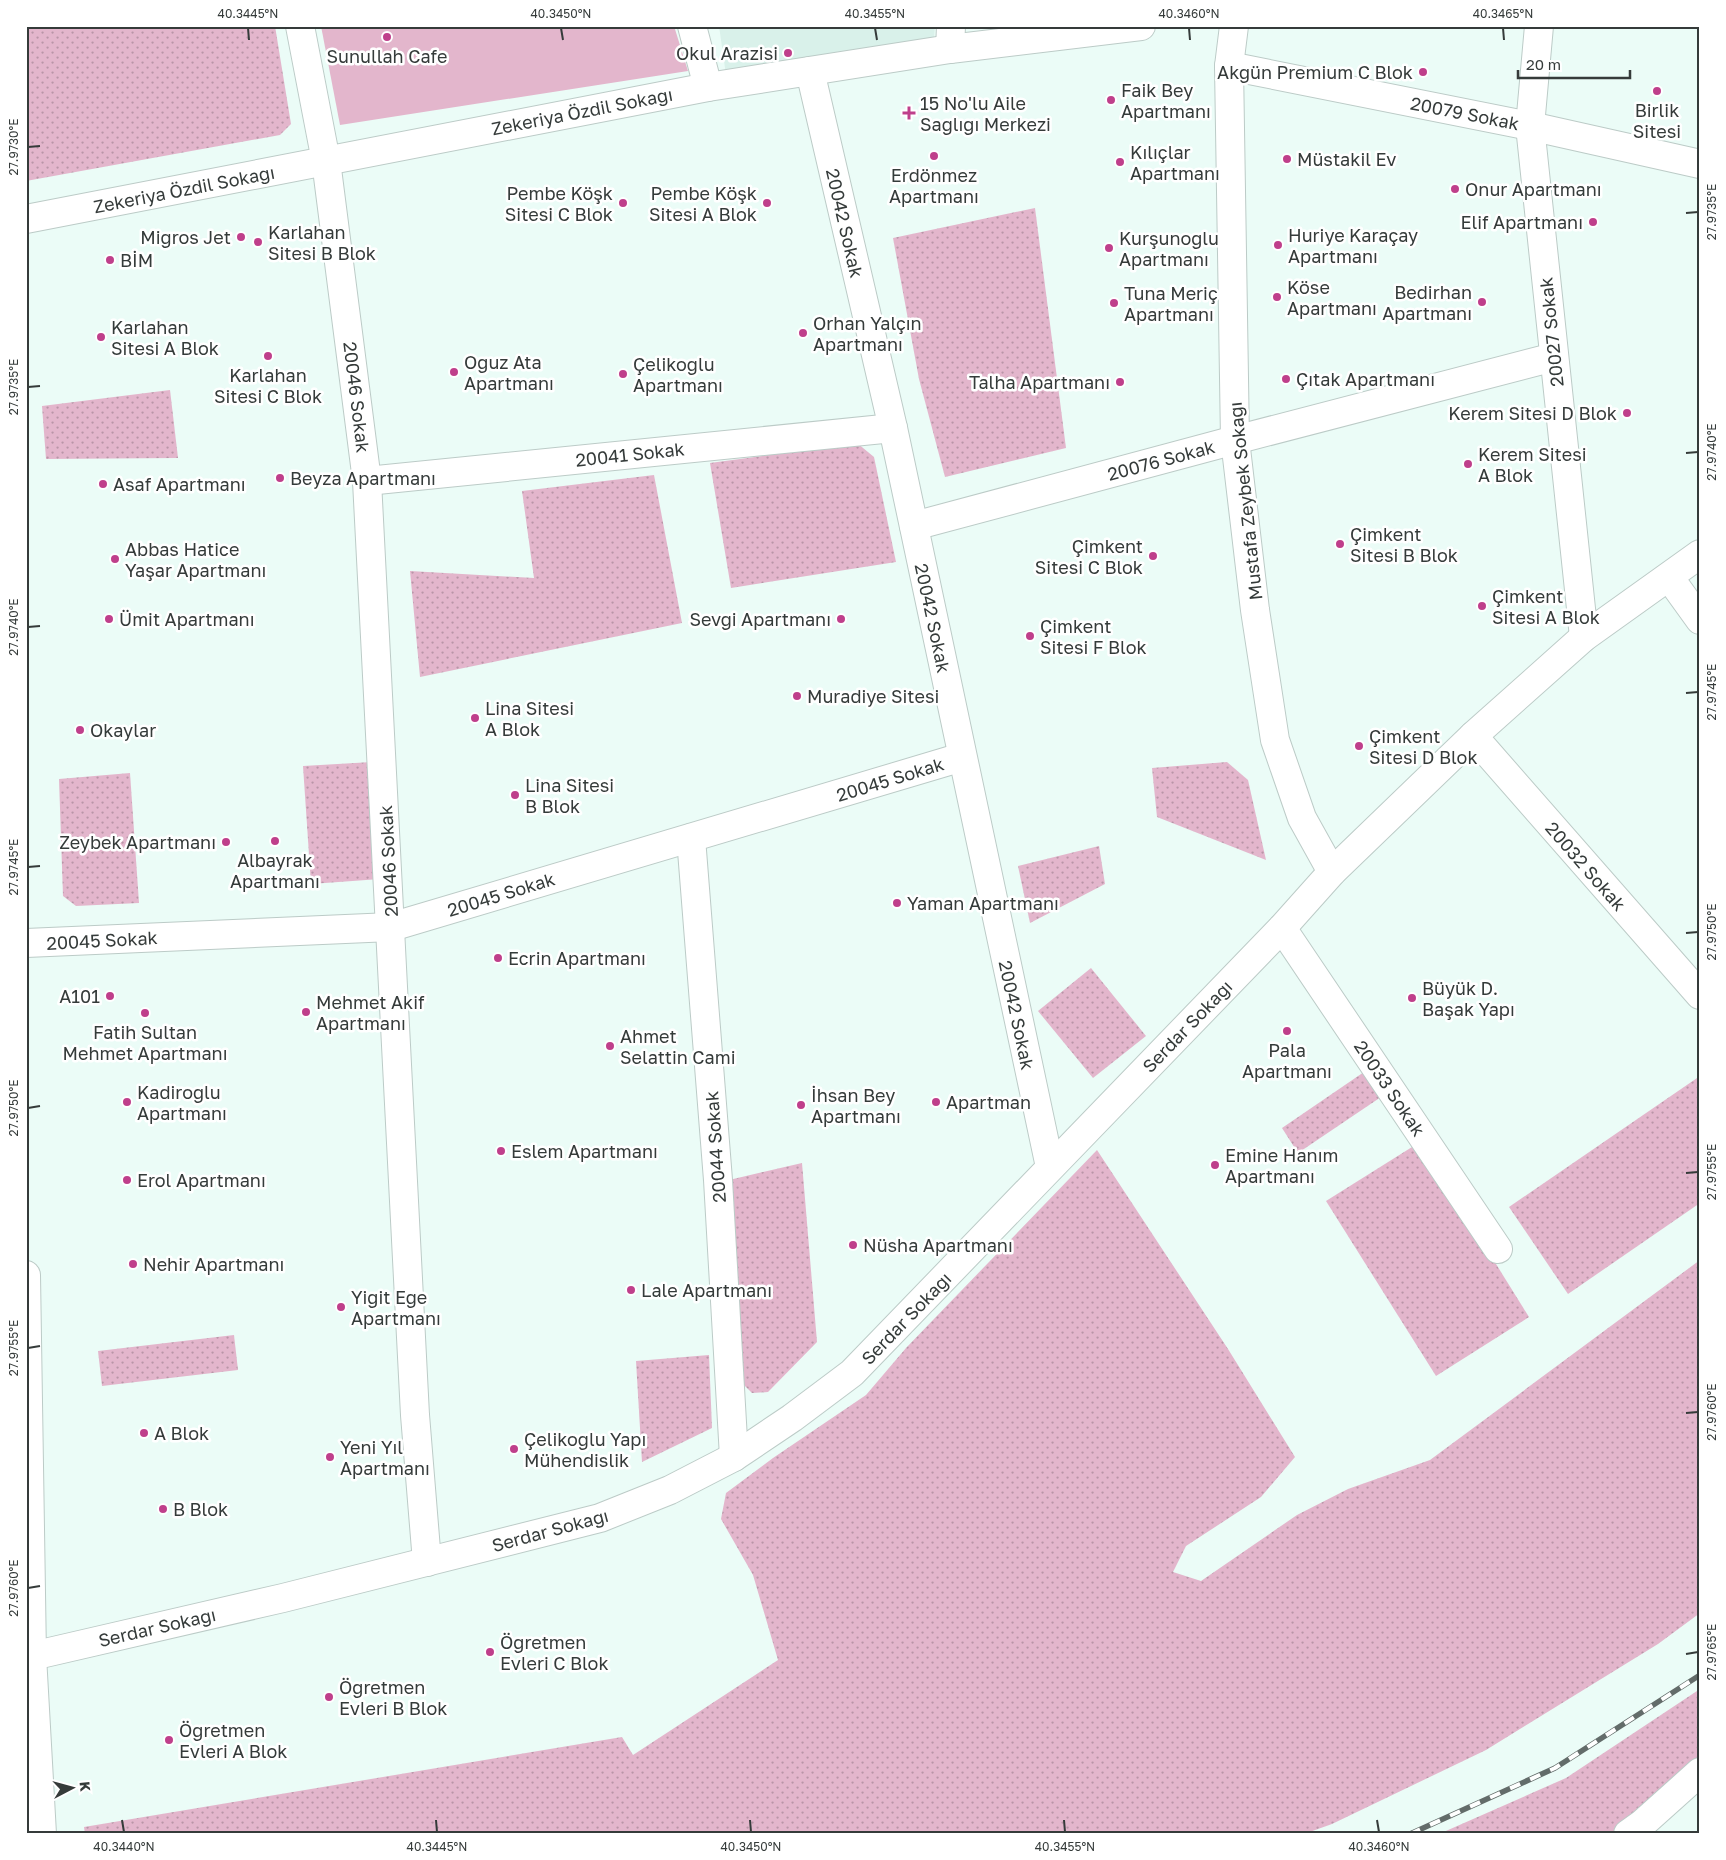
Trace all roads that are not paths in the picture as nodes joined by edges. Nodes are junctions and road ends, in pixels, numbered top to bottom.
1 (300, 26) edge
2 (692, 26) edge
3 (1141, 26) edge
4 (1234, 26) edge
5 (1539, 26) edge
6 (950, 38) edge
7 (1229, 66) junction
8 (810, 71) junction
9 (708, 87) junction
10 (1530, 126) junction
11 (326, 161) junction
12 (1700, 164) edge
13 (26, 219) edge
14 (1554, 357) junction
15 (894, 428) junction
16 (1235, 440) junction
17 (367, 481) junction
18 (914, 526) junction
19 (1700, 554) edge
20 (1669, 577) junction
21 (1700, 620) edge
22 (1584, 637) junction
23 (1472, 736) junction
24 (962, 757) junction
25 (691, 838) junction
26 (1332, 872) junction
27 (391, 927) junction
28 (1282, 928) junction
29 (26, 943) edge
30 (1700, 995) edge
31 (1050, 1167) junction
32 (1498, 1249) dead end
33 (26, 1275) edge
34 (28, 1452) edge
35 (734, 1457) junction
36 (427, 1562) junction
37 (32, 1656) junction
38 (1700, 1772) edge
39 (1640, 1831) edge
40 (42, 1834) edge

1 - 11 street, 20046 Sokak
2 - 9 street
3 - 6 street, Zekeriya Özdil Sokağı
4 - 7 street, Mustafa Zeybek Sokağı
5 - 10 street, 20027 Sokak
6 - 8 street, Zekeriya Özdil Sokağı
7 - 10 street, 20079 Sokak
7 - 16 street, Mustafa Zeybek Sokağı
8 - 9 street, Zekeriya Özdil Sokağı
8 - 15 street, 20042 Sokak
9 - 11 street, Zekeriya Özdil Sokağı
10 - 12 street, 20079 Sokak
10 - 14 street, 20027 Sokak
11 - 13 street, Zekeriya Özdil Sokağı
11 - 17 street, 20046 Sokak
14 - 16 street, 20076 Sokak
14 - 22 street, 20027 Sokak
15 - 17 street, 20041 Sokak
15 - 18 street, 20042 Sokak
16 - 18 street, 20076 Sokak
16 - 26 street, Mustafa Zeybek Sokağı
17 - 27 street, 20046 Sokak
18 - 24 street, 20042 Sokak
19 - 20 street, Serdar Sokağı
20 - 21 street
20 - 22 street, Serdar Sokağı
22 - 23 street, Serdar Sokağı
23 - 26 street, Serdar Sokağı
23 - 30 street, 20032 Sokak
24 - 25 street, 20045 Sokak
24 - 31 street, 20042 Sokak
25 - 27 street, 20045 Sokak
25 - 35 street, 20044 Sokak
26 - 28 street, Serdar Sokağı
27 - 29 street, 20045 Sokak
27 - 36 street, 20046 Sokak
28 - 31 street, Serdar Sokağı
28 - 32 street, 20033 Sokak
31 - 35 street, Serdar Sokağı
33 - 34 street
34 - 37 street
35 - 36 street, Serdar Sokağı
36 - 37 street, Serdar Sokağı
37 - 40 street
38 - 39 street

